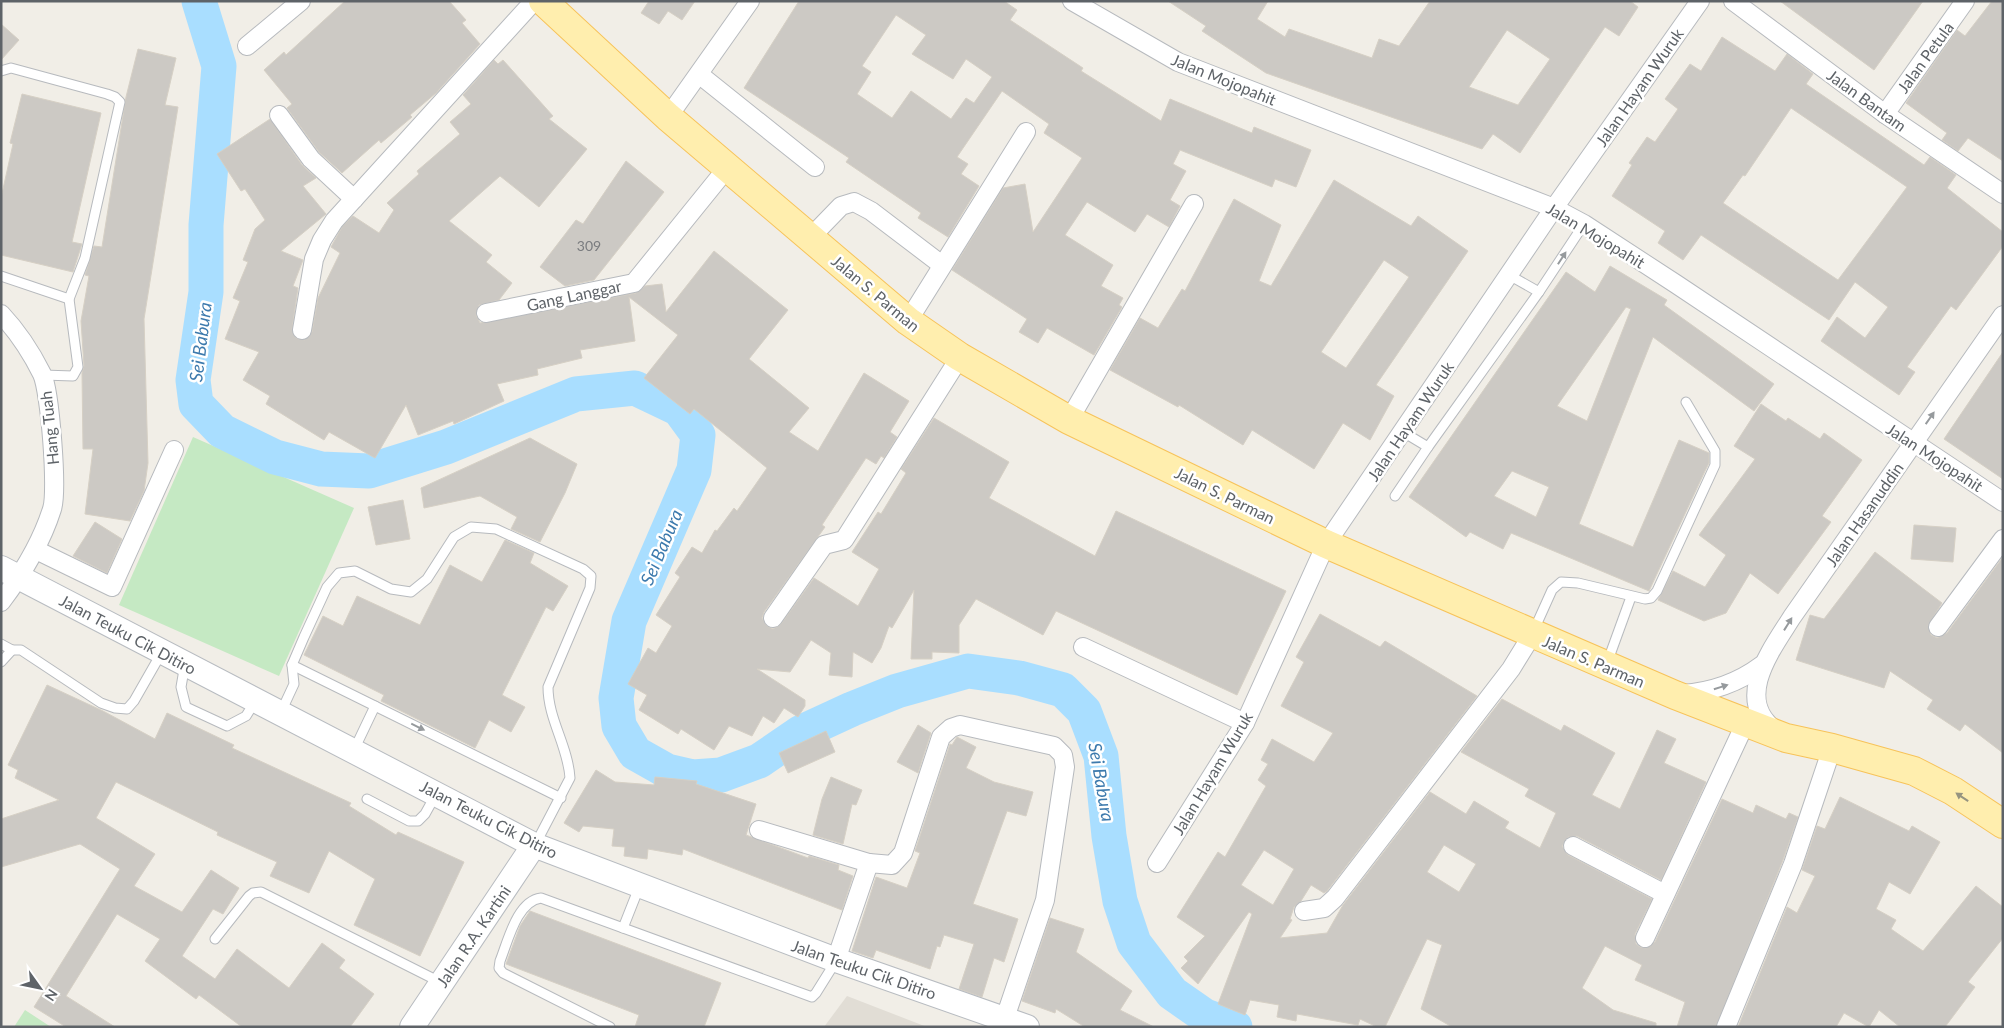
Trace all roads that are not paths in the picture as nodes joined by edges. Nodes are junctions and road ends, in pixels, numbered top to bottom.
1 (301, 1) edge
2 (534, 1) edge
3 (543, 1) edge
4 (750, 1) edge
5 (1072, 1) edge
6 (1700, 1) edge
7 (1734, 1) edge
8 (1965, 1) edge
9 (248, 46) dead end
10 (1, 71) edge
11 (700, 75) junction
12 (1885, 114) junction
13 (279, 115) dead end
14 (668, 117) junction
15 (1026, 132) dead end
16 (815, 167) dead end
17 (727, 168) junction
18 (2003, 194) edge
19 (354, 198) junction
20 (1194, 204) dead end
21 (1554, 208) junction
22 (1584, 224) junction
23 (810, 238) junction
24 (942, 265) junction
25 (1509, 275) junction
26 (1, 276) edge
27 (1539, 292) junction
28 (69, 299) junction
29 (486, 313) dead end
30 (1, 314) edge
31 (2003, 315) edge
32 (908, 321) junction
33 (302, 330) dead end
34 (960, 357) junction
35 (43, 375) junction
36 (1686, 402) dead end
37 (1070, 420) junction
38 (1403, 432) junction
39 (1913, 444) junction
40 (1428, 447) junction
41 (174, 450) dead end
42 (1395, 496) dead end
43 (2003, 502) edge
44 (2003, 539) edge
45 (1326, 544) junction
46 (36, 550) junction
47 (11, 572) edge
48 (1631, 597) junction
49 (1, 602) edge
50 (773, 618) dead end
51 (1938, 627) dead end
52 (1532, 635) junction
53 (1, 644) edge
54 (1083, 647) dead end
55 (12, 650) junction
56 (162, 652) junction
57 (1, 662) edge
58 (185, 664) junction
59 (292, 665) junction
60 (1606, 665) junction
61 (1762, 665) junction
62 (1676, 695) junction
63 (256, 700) junction
64 (375, 706) junction
65 (280, 713) junction
66 (1246, 723) junction
67 (1745, 724) junction
68 (1786, 738) junction
69 (1832, 748) junction
70 (354, 750) junction
71 (437, 792) junction
72 (561, 798) junction
73 (367, 799) dead end
74 (2003, 824) edge
75 (759, 830) dead end
76 (534, 845) junction
77 (1572, 846) dead end
78 (1157, 862) dead end
79 (869, 863) junction
80 (640, 885) junction
81 (1665, 894) junction
82 (1304, 911) dead end
83 (623, 928) junction
84 (1645, 938) dead end
85 (215, 939) dead end
86 (836, 960) junction
87 (442, 983) junction
88 (1005, 1018) junction
89 (412, 1027) edge
90 (610, 1027) edge
91 (1027, 1027) edge
92 (1726, 1027) edge

1 - 9 street
2 - 19 street
3 - 14 main road, Jalan S. Parman
4 - 11 street
5 - 21 street, Jalan Mojopahit
6 - 21 street, Jalan Hayam Wuruk
7 - 12 street, Jalan Bantam
8 - 12 street, Jalan Petula
10 - 28 lane
11 - 14 street
11 - 16 street
12 - 18 street, Jalan Bantam
13 - 19 street
14 - 17 main road, Jalan S. Parman
15 - 24 street
17 - 23 main road, Jalan S. Parman
17 - 29 street, Gang Langgar
19 - 33 street
20 - 37 street
21 - 22 street, Jalan Mojopahit
21 - 25 street, Jalan Hayam Wuruk
27 -> 22 lane
22 - 39 street, Jalan Mojopahit
23 - 24 street
23 - 32 main road, Jalan S. Parman
24 - 32 street
25 - 27 lane
25 - 38 street, Jalan Hayam Wuruk
26 - 28 lane
27 - 40 lane
28 - 35 lane
30 - 35 street, Hang Tuah
39 -> 31 street, Jalan Hasanuddin
32 - 34 main road, Jalan S. Parman
34 - 37 main road, Jalan S. Parman
34 - 50 street
35 - 46 street, Hang Tuah
36 - 48 lane
37 - 45 main road, Jalan S. Parman
38 - 40 lane
38 - 45 street, Jalan Hayam Wuruk
39 - 43 street, Jalan Mojopahit
61 -> 39 street, Jalan Hasanuddin
40 - 42 lane
41 - 46 street
44 - 51 street
45 - 52 main road, Jalan S. Parman
45 - 66 street, Jalan Hayam Wuruk
46 - 47 street, Hang Tuah
47 - 49 street, Hang Tuah
47 - 56 street, Jalan Teuku Cik Ditiro
48 - 52 lane
48 - 60 lane
52 - 60 main road, Jalan S. Parman
52 - 82 street
53 - 55 lane
54 - 66 street
55 - 56 lane
55 - 57 lane
56 - 58 street, Jalan Teuku Cik Ditiro
58 - 63 street, Jalan Teuku Cik Ditiro
58 - 63 lane
59 - 64 lane
59 - 65 lane
59 - 72 lane
60 - 62 main road, Jalan S. Parman
62 -> 61 street, Jalan Hasanuddin
61 - 68 street, Jalan Hasanuddin
62 - 67 main road, Jalan S. Parman
63 - 65 street, Jalan Teuku Cik Ditiro
64 - 70 lane
64 -> 72 lane
65 - 70 street, Jalan Teuku Cik Ditiro
66 - 78 street, Jalan Hayam Wuruk
67 - 68 main road, Jalan S. Parman
67 - 81 street
68 - 69 main road, Jalan S. Parman
74 -> 69 main road, Jalan S. Parman
69 - 92 street
70 - 71 street, Jalan Teuku Cik Ditiro
71 - 73 lane
71 - 76 street, Jalan Teuku Cik Ditiro
72 - 76 lane
75 - 79 street
76 - 80 street, Jalan Teuku Cik Ditiro
76 - 87 street, Jalan R.A. Kartini
77 - 81 street
79 - 86 street
79 - 88 street
80 - 83 lane
80 - 86 street, Jalan Teuku Cik Ditiro
81 - 84 street
83 - 86 lane
83 - 90 lane
85 - 87 lane
86 - 88 street, Jalan Teuku Cik Ditiro
87 - 89 street, Jalan R.A. Kartini
88 - 91 street, Jalan Teuku Cik Ditiro

